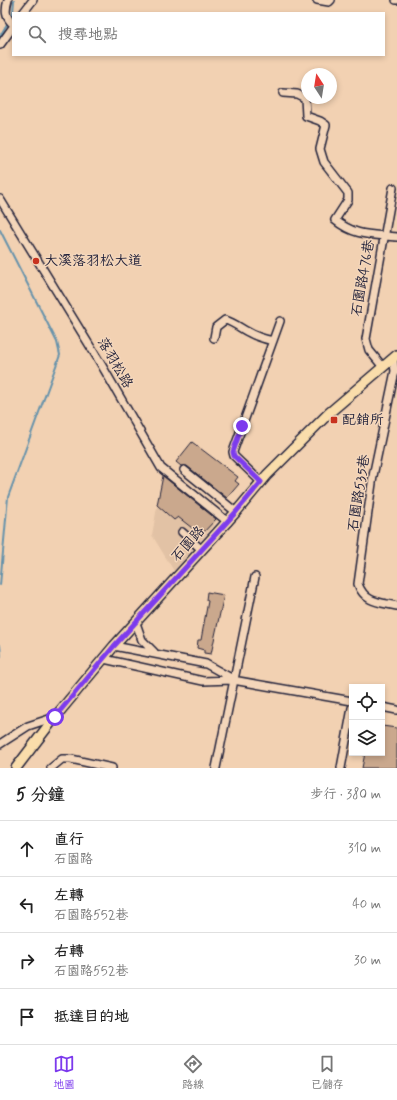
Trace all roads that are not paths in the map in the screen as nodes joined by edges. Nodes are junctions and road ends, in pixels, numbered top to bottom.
1 (8, 0) edge
2 (33, 0) edge
3 (316, 0) edge
4 (332, 0) edge
5 (24, 12) edge
6 (11, 23) edge
7 (0, 45) edge
8 (283, 93) dead end
9 (393, 188) dead end
10 (0, 199) edge
11 (384, 235) junction
12 (397, 237) edge
13 (280, 321) dead end
14 (214, 338) dead end
15 (273, 341) junction
16 (395, 357) edge
17 (383, 367) junction
18 (184, 470) dead end
19 (261, 482) junction
20 (236, 512) junction
21 (228, 522) junction
22 (182, 532) dead end
23 (202, 550) junction
24 (255, 577) dead end
25 (397, 606) edge
26 (136, 623) junction
27 (114, 646) junction
28 (156, 654) junction
29 (104, 659) junction
30 (233, 680) junction
31 (349, 700) edge
32 (385, 708) edge
33 (397, 710) edge
34 (55, 717) junction
35 (350, 720) edge
36 (0, 744) edge
37 (16, 768) edge
38 (51, 768) edge
39 (112, 768) edge
40 (216, 768) edge
41 (341, 768) edge

1 - 6 street
2 - 5 street
3 - 4 street
6 - 7 street
8 - 11 street
9 - 11 street, 石園路476巷
10 - 21 street, 落羽松路
11 - 12 street
11 - 17 street, 石園路476巷
13 - 15 street
14 - 15 street
15 - 19 street
16 - 17 main road, 石園路
16 - 25 street, 石園路535巷
17 - 19 main road, 石園路
18 - 20 street
19 - 20 main road, 石園路
20 - 21 main road, 石園路
21 - 23 main road, 石園路
22 - 23 street
23 - 26 main road, 石園路
24 - 30 street
26 - 27 main road, 石園路
26 - 28 street
27 - 28 street
27 - 29 main road, 石園路
28 - 30 street
29 - 30 street
29 - 34 main road, 石園路
30 - 31 street
30 - 40 street
32 - 33 street
34 - 36 street
34 - 37 main road, 石園路
35 - 41 street
38 - 39 street

